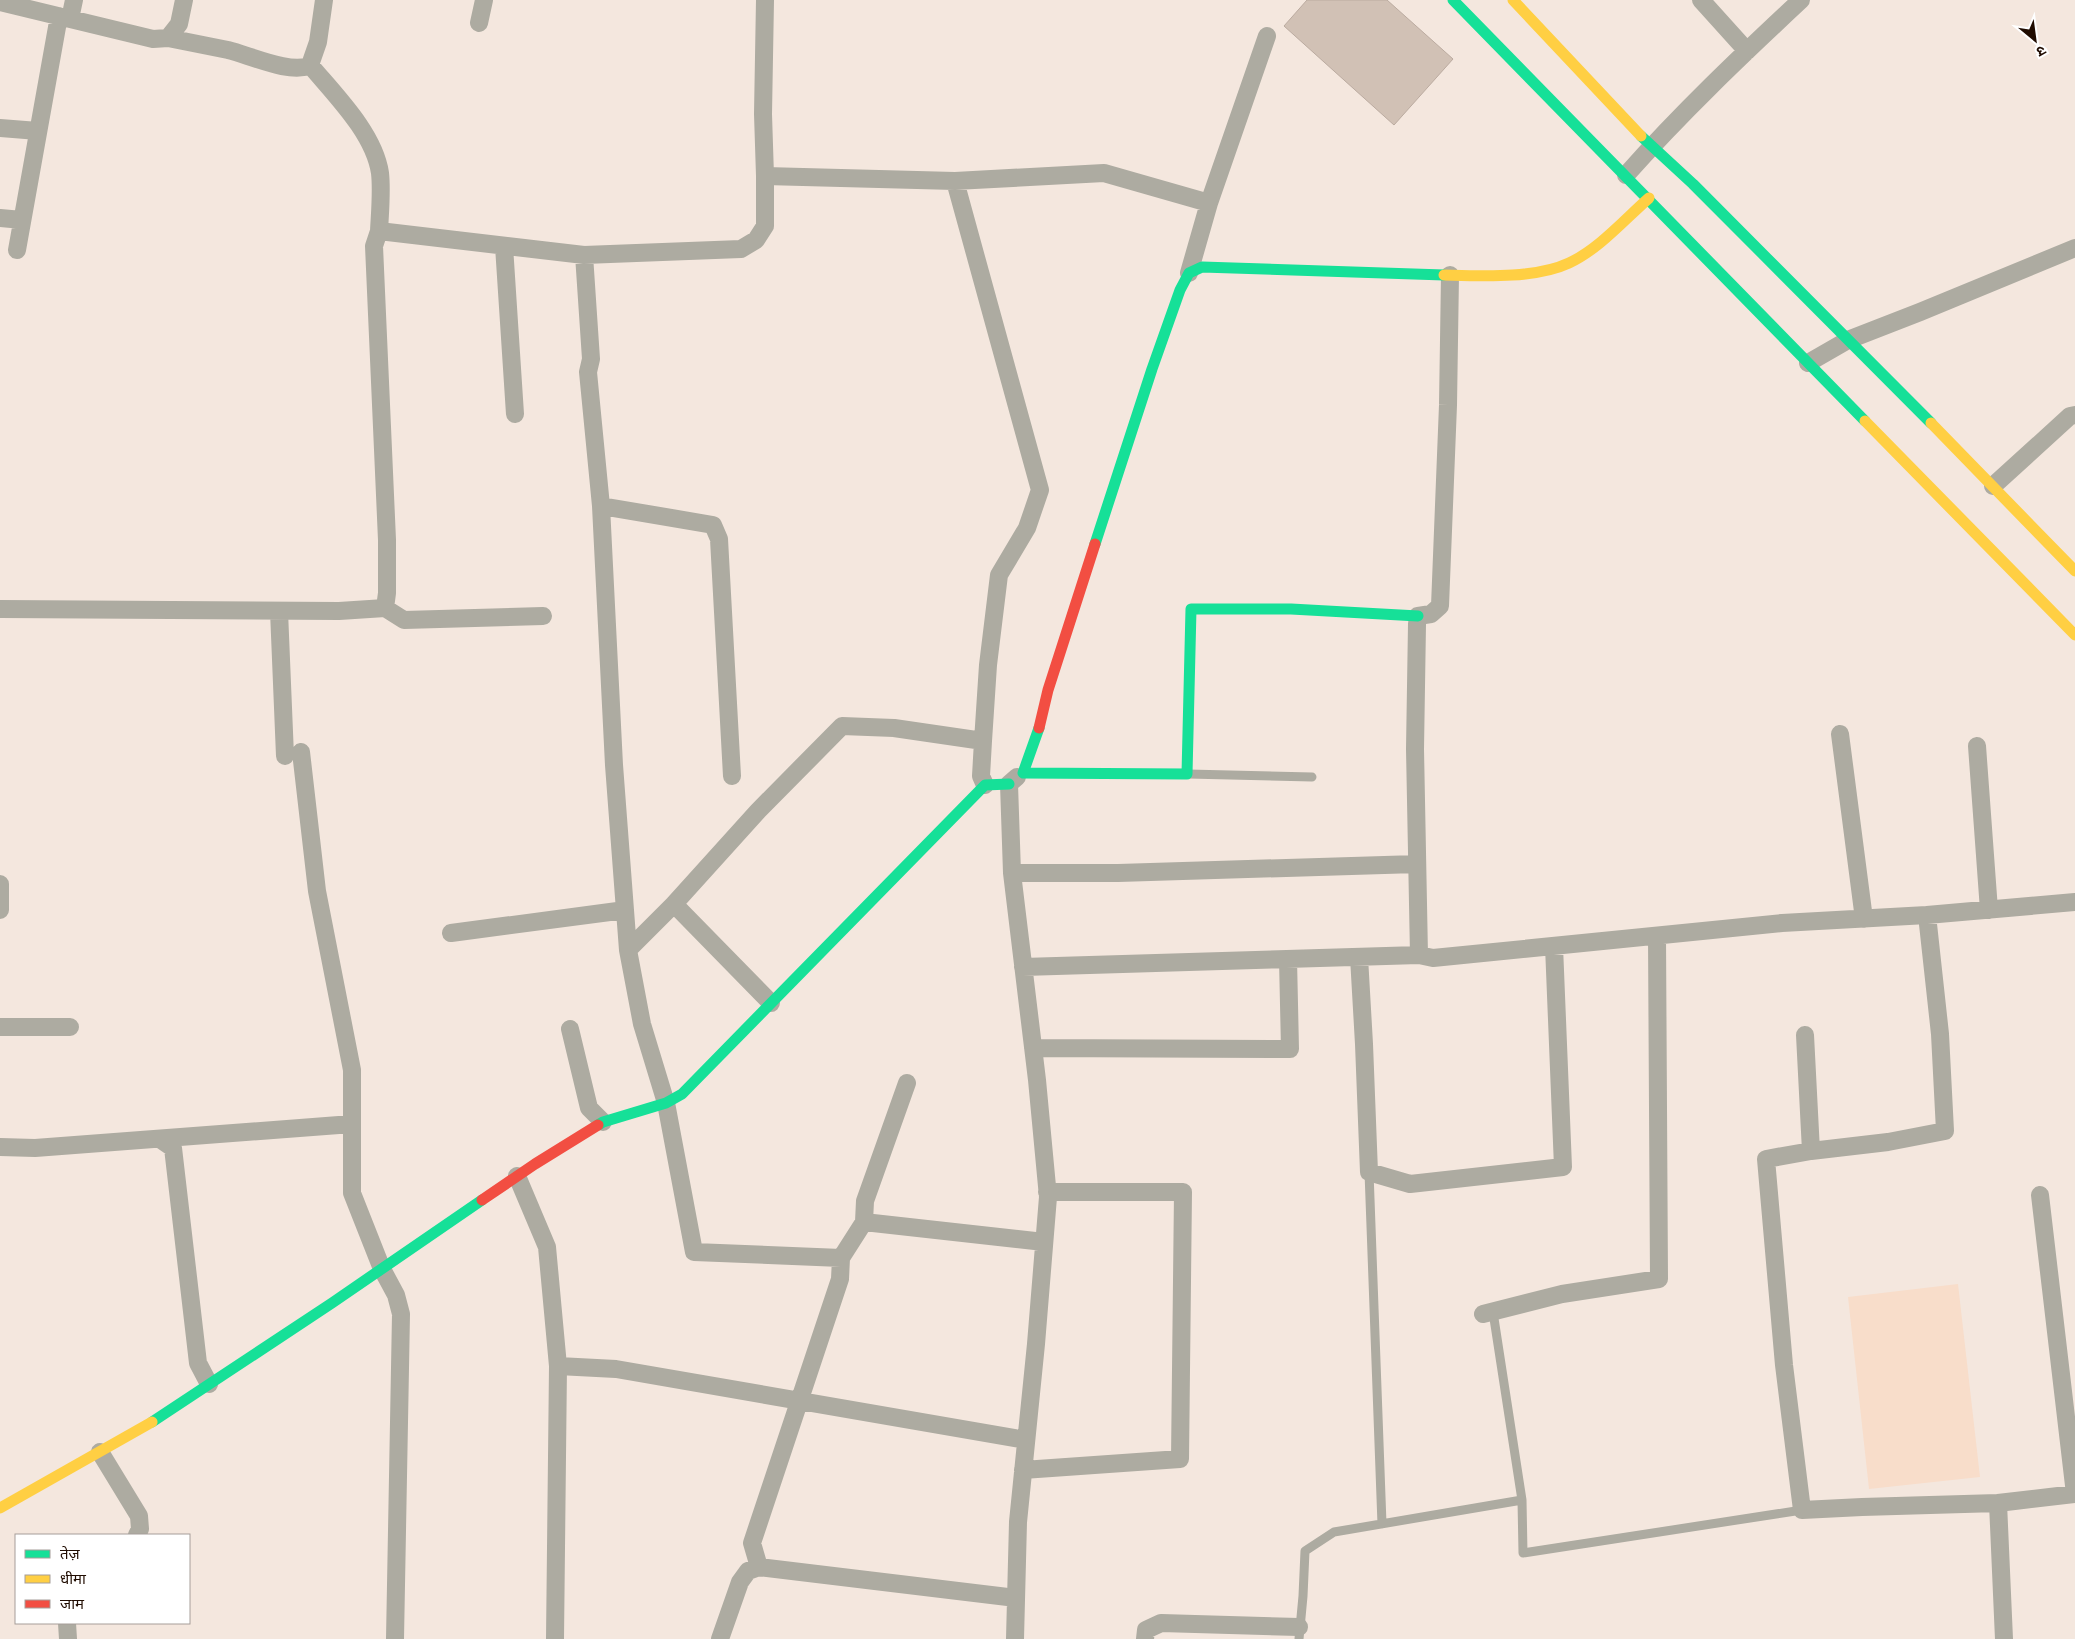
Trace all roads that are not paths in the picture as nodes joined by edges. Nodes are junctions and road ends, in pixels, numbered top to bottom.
1 (74, 0) edge
2 (184, 0) edge
3 (324, 0) edge
4 (484, 0) edge
5 (765, 0) edge
6 (1453, 0) edge
7 (1513, 0) edge
8 (1701, 0) edge
9 (1801, 0) edge
10 (0, 2) edge
11 (64, 18) junction
12 (479, 23) dead end
13 (1267, 36) dead end
14 (168, 38) junction
15 (1747, 51) junction
16 (310, 65) junction
17 (0, 128) edge
18 (38, 131) junction
19 (1651, 146) junction
20 (1626, 174) junction
21 (766, 176) junction
22 (954, 181) junction
23 (1649, 198) junction
24 (1209, 203) junction
25 (0, 218) edge
26 (22, 220) junction
27 (380, 231) junction
28 (504, 246) junction
29 (2075, 248) edge
30 (17, 250) dead end
31 (584, 255) junction
32 (1188, 273) junction
33 (1450, 275) junction
34 (1848, 340) junction
35 (1808, 363) junction
36 (515, 414) dead end
37 (2075, 415) edge
38 (1993, 486) junction
39 (601, 506) junction
40 (2075, 571) edge
41 (385, 608) junction
42 (0, 609) edge
43 (279, 611) junction
44 (543, 616) dead end
45 (1418, 616) junction
46 (2075, 635) edge
47 (1840, 734) dead end
48 (983, 741) junction
49 (1977, 746) dead end
50 (1023, 773) junction
51 (1187, 774) junction
52 (732, 776) dead end
53 (1312, 777) dead end
54 (1009, 784) junction
55 (985, 785) junction
56 (1417, 864) junction
57 (1012, 873) junction
58 (0, 884) edge
59 (2075, 902) edge
60 (674, 904) junction
61 (0, 910) edge
62 (625, 910) junction
63 (1989, 910) junction
64 (1927, 916) junction
65 (1864, 919) junction
66 (451, 933) dead end
67 (1657, 936) junction
68 (1554, 946) junction
69 (628, 950) junction
70 (1419, 955) junction
71 (1358, 957) junction
72 (1288, 959) junction
73 (1023, 967) junction
74 (771, 1003) junction
75 (0, 1027) edge
76 (70, 1027) dead end
77 (570, 1030) dead end
78 (1805, 1035) dead end
79 (1033, 1048) junction
80 (906, 1083) dead end
81 (666, 1103) junction
82 (603, 1122) junction
83 (352, 1124) junction
84 (160, 1139) junction
85 (0, 1148) edge
86 (1811, 1151) junction
87 (1369, 1172) junction
88 (517, 1176) junction
89 (1047, 1192) junction
90 (2040, 1195) dead end
91 (864, 1222) junction
92 (1044, 1242) junction
93 (842, 1258) junction
94 (382, 1269) junction
95 (1488, 1313) joint
96 (558, 1366) junction
97 (209, 1384) junction
98 (800, 1400) junction
99 (1026, 1440) junction
100 (100, 1452) junction
101 (1023, 1470) junction
102 (2075, 1494) edge
103 (1522, 1500) junction
104 (1998, 1503) junction
105 (0, 1508) edge
106 (1802, 1510) junction
107 (1382, 1524) junction
108 (138, 1534) edge
109 (759, 1567) junction
110 (1016, 1598) junction
111 (67, 1624) edge
112 (1299, 1633) edge
113 (68, 1639) edge
114 (395, 1639) edge
115 (555, 1639) edge
116 (720, 1639) edge
117 (1015, 1639) edge
118 (1145, 1639) edge
119 (2004, 1639) edge

1 - 11 street
2 - 14 street
3 - 16 street
4 - 12 street
5 - 21 street
6 - 20 street
7 - 19 street
8 - 15 street
9 - 15 street
10 - 11 street
11 - 14 street
11 - 18 street
13 - 24 street
14 - 16 street
15 - 19 street
16 - 27 street
17 - 18 street
18 - 26 street
19 - 20 street
19 - 34 street
20 - 23 street
21 - 22 street
21 - 31 street
22 - 24 street
22 - 48 street
23 - 33 street
23 - 35 street
24 - 32 street
25 - 26 street
26 - 30 street
27 - 28 street
27 - 41 street
28 - 31 street
28 - 36 street
29 - 34 street
31 - 39 street
32 - 33 street
32 - 50 street
33 - 45 street
34 - 35 street
34 - 38 street
35 - 46 street
37 - 38 street
38 - 40 street
39 - 52 street
39 - 62 street
41 - 43 street
41 - 44 street
42 - 43 street
43 - 83 street
45 - 51 street
45 - 56 street
47 - 65 street
48 - 55 street
48 - 60 street
49 - 63 street
50 - 51 street
50 - 54 street
51 - 53 lane
54 - 55 street
54 - 57 street
55 - 74 street
56 - 57 street
56 - 70 street
57 - 73 street
58 - 61 street
59 - 63 street
60 - 69 street
60 - 74 street
62 - 66 street
62 - 69 street
63 - 64 street
64 - 65 street
64 - 86 street
65 - 67 street
67 - 68 street
67 - 95 street
68 - 70 street
68 - 87 street
69 - 81 street
70 - 71 street
71 - 72 street
71 - 87 street
72 - 73 street
72 - 79 street
73 - 79 street
74 - 81 street
75 - 76 street
77 - 82 street
78 - 86 street
79 - 89 street
80 - 91 street
81 - 82 street
81 - 93 street
82 - 88 street
83 - 84 street
83 - 94 street
84 - 85 street
84 - 97 street
86 - 106 street
87 - 107 lane
88 - 94 street
88 - 96 street
89 - 92 street
89 - 101 street
90 - 102 street
91 - 92 street
91 - 93 street
92 - 99 street
93 - 98 street
94 - 97 street
94 - 114 street
95 - 103 lane
96 - 98 street
96 - 115 street
97 - 100 street
98 - 99 street
98 - 109 street
99 - 101 street
100 - 105 street
100 - 108 street
101 - 110 street
102 - 104 street
103 - 106 lane
103 - 107 lane
104 - 106 street
104 - 119 street
107 - 112 lane
109 - 110 street
109 - 116 street
110 - 117 street
111 - 113 street
112 - 118 street

